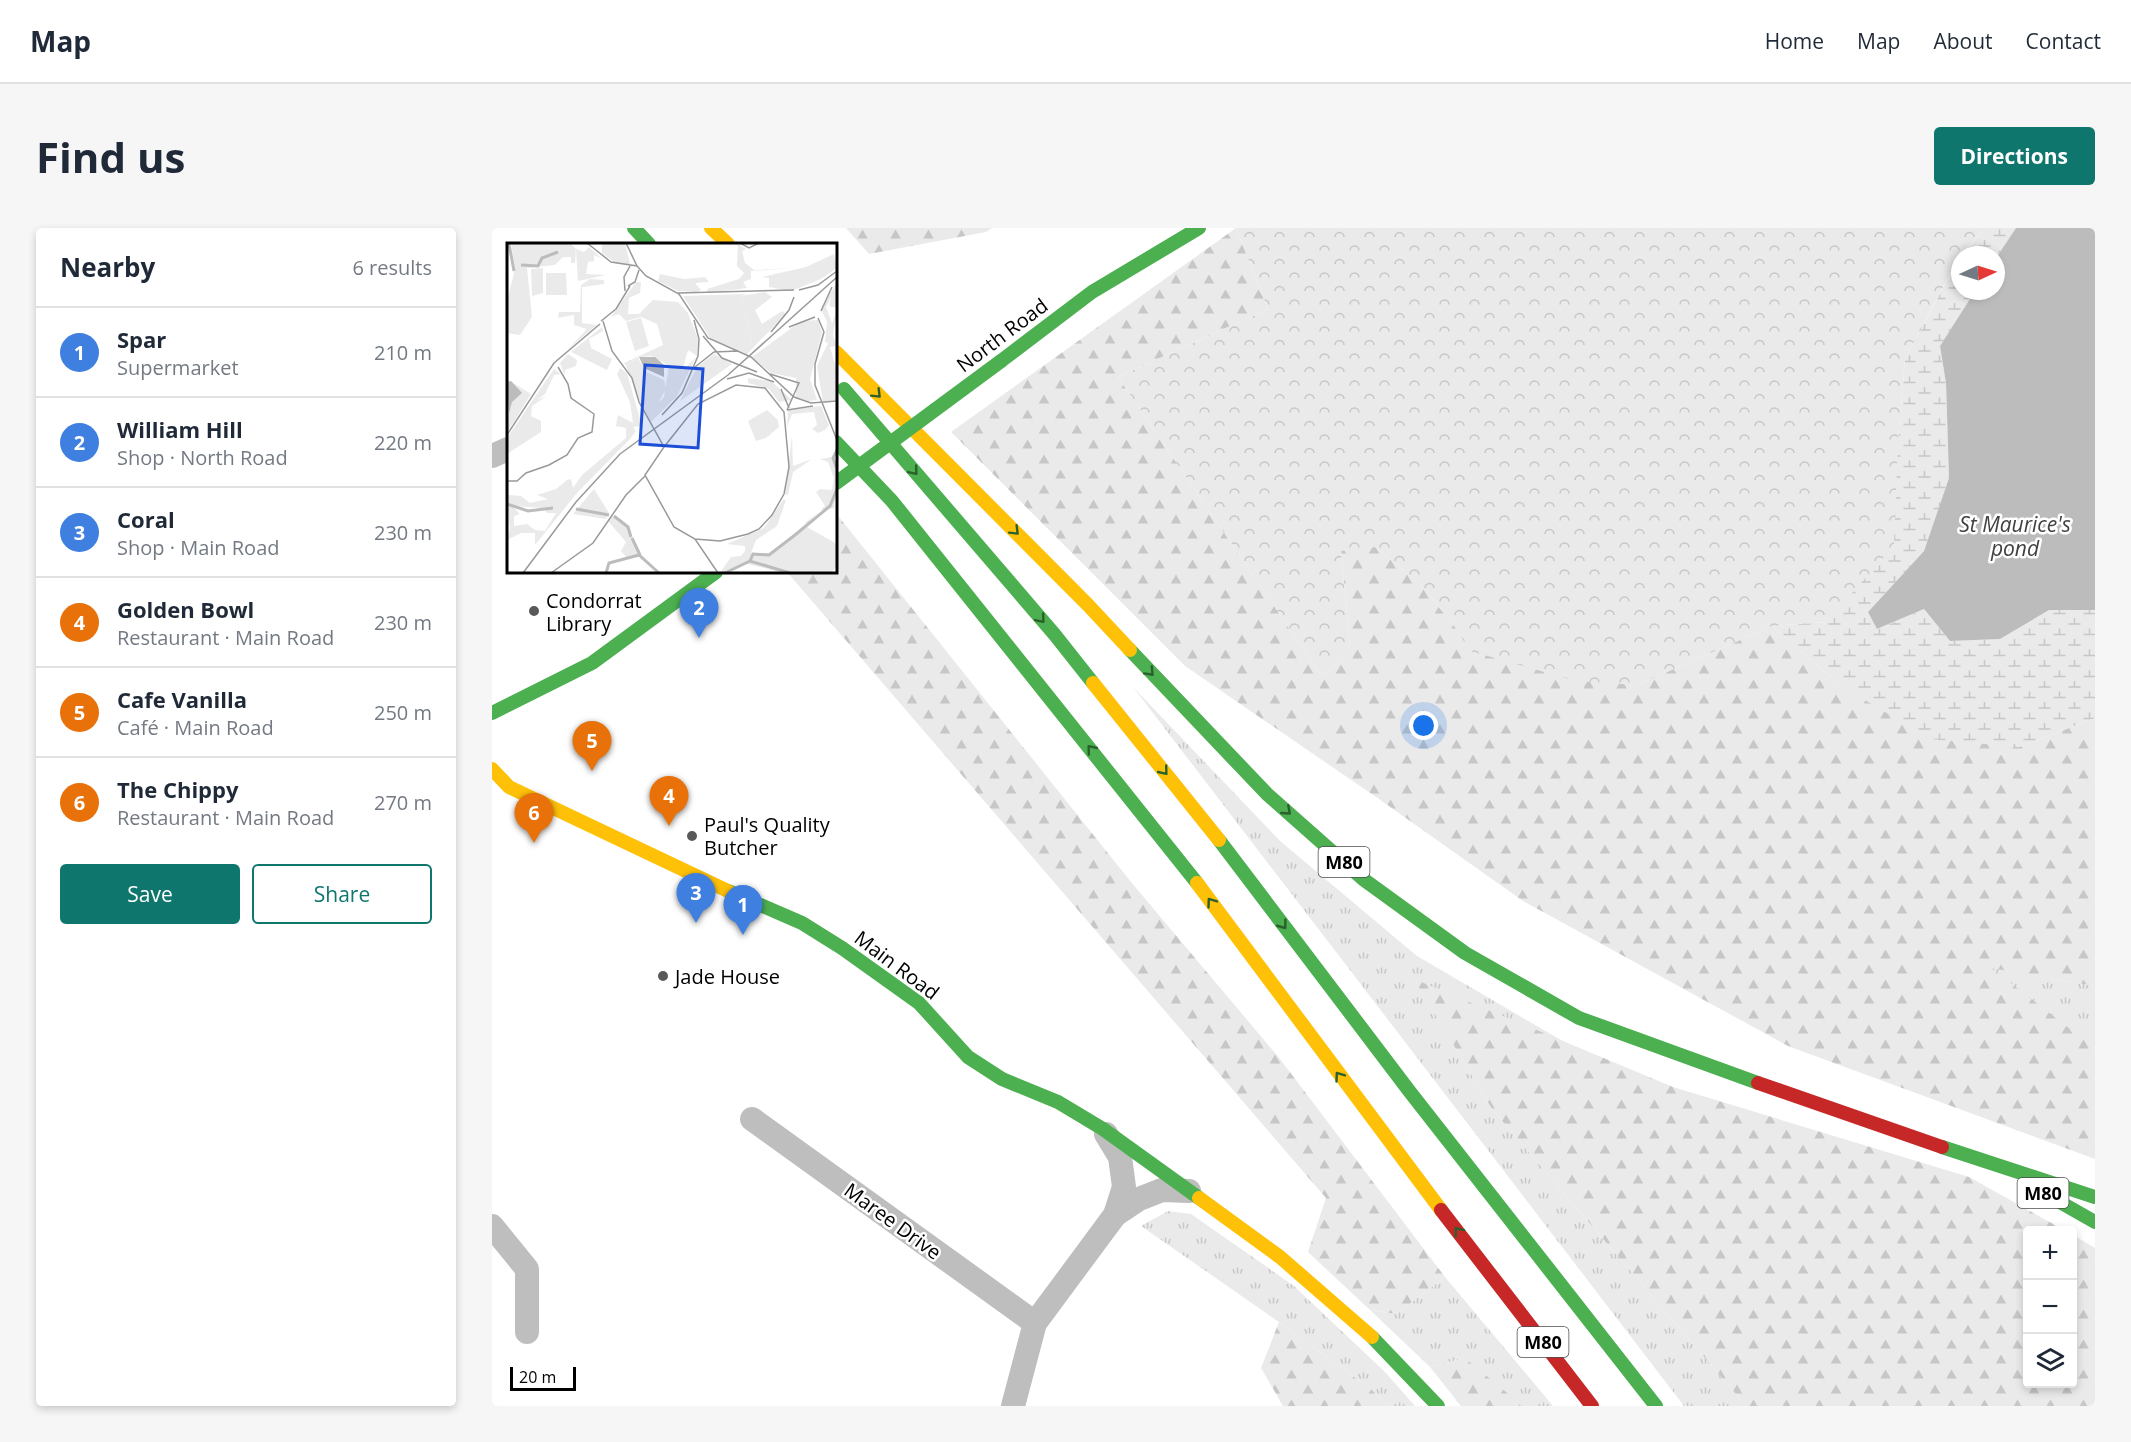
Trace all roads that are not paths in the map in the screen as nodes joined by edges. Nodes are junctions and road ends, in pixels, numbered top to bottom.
1 (634, 228) edge
2 (709, 228) edge
3 (1199, 228) edge
4 (648, 243) edge
5 (720, 243) edge
6 (727, 243) edge
7 (837, 353) edge
8 (837, 379) edge
9 (837, 443) edge
10 (507, 449) edge
11 (492, 456) edge
12 (837, 482) edge
13 (715, 573) edge
14 (492, 713) edge
15 (492, 770) edge
16 (752, 1119) dead end
17 (1103, 1129) junction
18 (1992, 1164) junction
19 (1189, 1191) junction
20 (2095, 1197) edge
21 (1115, 1215) junction
22 (2095, 1222) edge
23 (492, 1226) edge
24 (1494, 1277) junction
25 (1035, 1323) junction
26 (527, 1332) dead end
27 (1012, 1406) edge
28 (1438, 1406) edge
29 (1576, 1406) edge
30 (1593, 1406) edge
31 (1656, 1406) edge

1 - 4 main road
2 - 5 main road
2 - 6 main road
3 - 12 main road, North Road, bridge
7 -> 18 main road, M80
8 -> 31 main road, M80
24 -> 9 main road, M80
10 - 11 street
13 - 14 main road
15 - 17 main road, Main Road
16 - 25 street, Maree Drive
17 - 19 main road, Main Road
17 - 21 street
18 - 20 main road, M80
18 - 22 main road, M80
19 - 21 street
19 - 28 main road, Main Road
21 - 25 street
23 - 26 street
24 - 29 main road, M80
24 - 30 main road, M80
25 - 27 street

